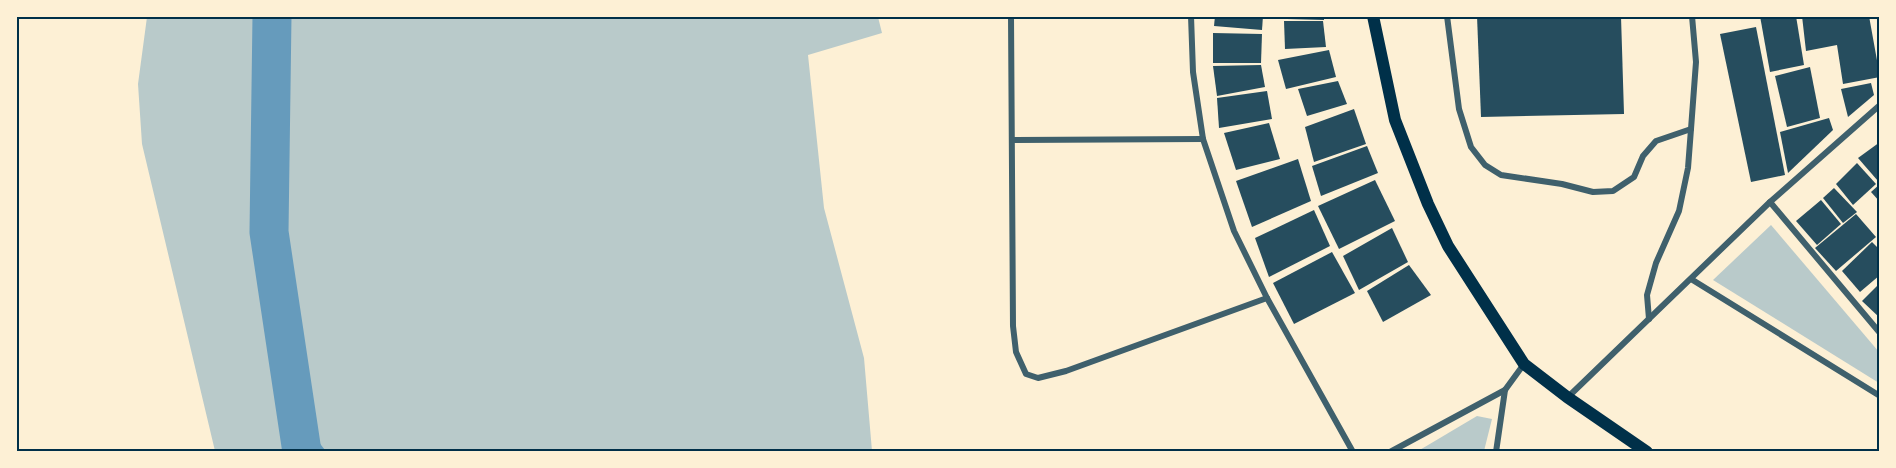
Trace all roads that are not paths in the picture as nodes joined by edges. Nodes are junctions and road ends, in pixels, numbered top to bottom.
1 (1011, 16) edge
2 (1191, 16) edge
3 (1373, 16) edge
4 (1447, 16) edge
5 (1692, 16) edge
6 (1880, 105) edge
7 (1691, 129) junction
8 (1203, 139) junction
9 (1012, 140) junction
10 (1770, 202) junction
11 (1691, 279) junction
12 (1267, 298) junction
13 (1649, 319) junction
14 (1880, 333) edge
15 (1524, 364) junction
16 (1505, 390) junction
17 (1880, 396) edge
18 (1567, 397) junction
19 (1353, 452) edge
20 (1390, 452) edge
21 (1496, 452) edge
22 (1647, 452) edge

1 - 9 street
2 - 8 street
3 - 15 main road
4 - 7 street
5 - 7 street
6 - 10 street
7 - 13 street
8 - 9 street
8 - 12 street
9 - 12 street
10 - 11 street
10 - 14 street
11 - 13 street
11 - 17 street
12 - 19 street
13 - 18 street
15 - 16 street
15 - 18 main road
16 - 20 street
16 - 21 street
18 - 22 main road

